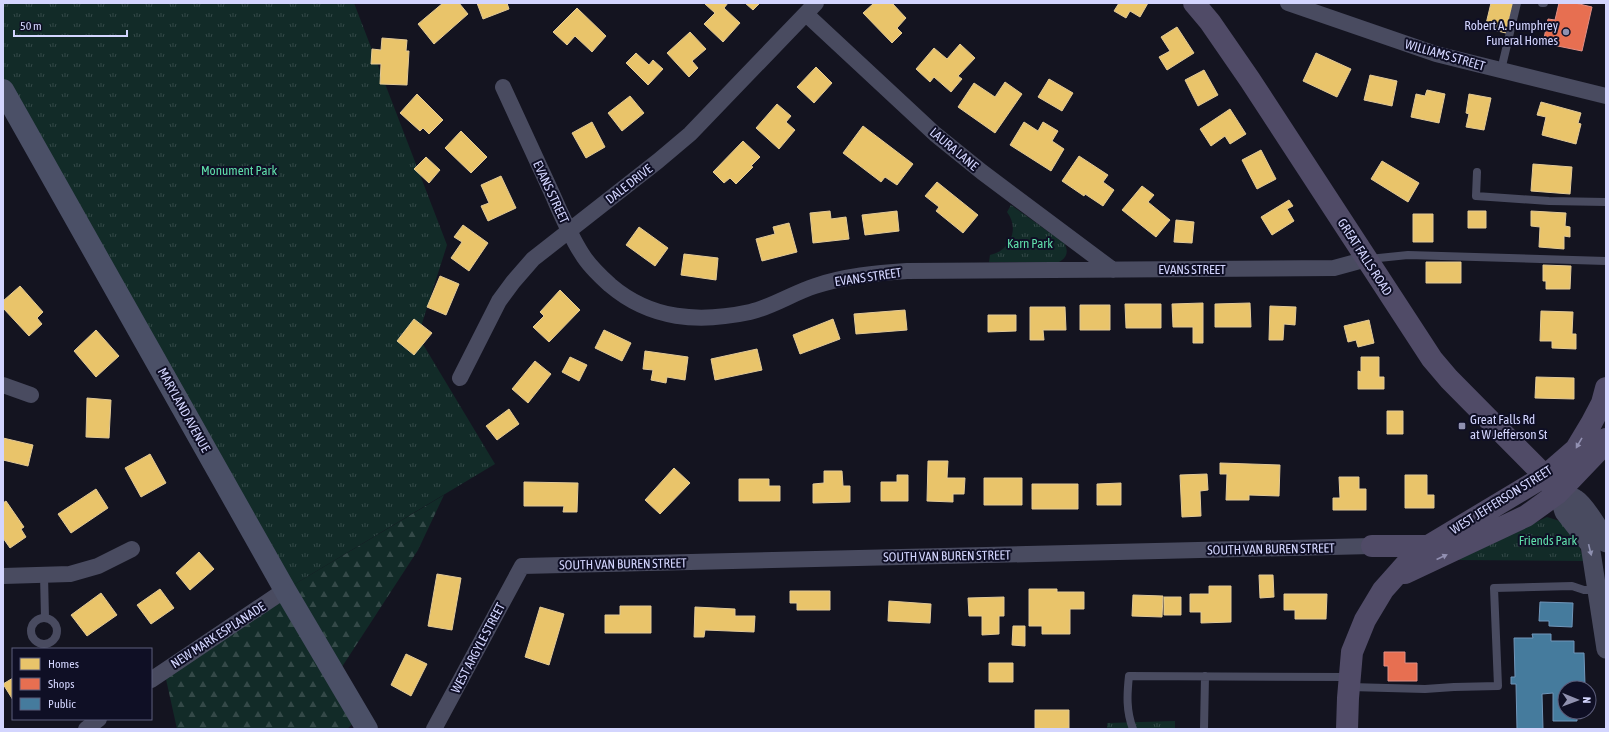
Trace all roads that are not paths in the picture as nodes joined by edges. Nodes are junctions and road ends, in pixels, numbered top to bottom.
1 (1194, 3) edge
2 (1288, 3) edge
3 (1518, 3) edge
4 (811, 9) edge
5 (1501, 70) junction
6 (503, 87) dead end
7 (3, 90) edge
8 (1606, 96) edge
9 (1477, 172) dead end
10 (1606, 202) edge
11 (569, 231) junction
12 (1367, 259) junction
13 (1606, 261) edge
14 (1113, 270) junction
15 (460, 378) dead end
16 (3, 385) edge
17 (1606, 388) edge
18 (30, 394) dead end
19 (1606, 438) edge
20 (1545, 476) junction
21 (1558, 493) junction
22 (1606, 543) edge
23 (1372, 546) junction
24 (1428, 546) junction
25 (132, 549) dead end
26 (522, 566) joint
27 (44, 575) junction
28 (3, 576) edge
29 (1388, 584) junction
30 (285, 590) junction
31 (1598, 590) junction
32 (46, 618) dead end
33 (1606, 649) edge
34 (1205, 676) junction
35 (152, 679) edge
36 (1349, 682) junction
37 (98, 720) edge
38 (86, 729) edge
39 (367, 729) edge
40 (434, 729) edge
41 (1133, 729) edge
42 (1204, 729) edge
43 (1347, 729) edge

1 - 12 main road, GREAT FALLS ROAD
2 - 5 street, WILLIAMS STREET
3 - 5 lane
4 - 11 street, DALE DRIVE
4 - 14 street, LAURA LANE
5 - 8 street, WILLIAMS STREET
6 - 11 street, EVANS STREET
7 - 30 main road, MARYLAND AVENUE
9 - 10 lane
11 - 14 street, EVANS STREET
11 - 15 street, DALE DRIVE
12 - 13 lane
12 - 14 street, EVANS STREET
12 - 20 main road, GREAT FALLS ROAD
16 - 18 street
17 -> 20 main road, WEST JEFFERSON STREET
19 - 21 main road, WEST JEFFERSON STREET
20 - 21 main road, GREAT FALLS ROAD
20 - 24 main road, WEST JEFFERSON STREET
21 - 22 street
29 -> 21 main road, WEST JEFFERSON STREET
21 -> 31 street
23 - 24 main road
23 - 26 street, SOUTH VAN BUREN STREET
23 - 29 main road
24 - 29 main road, WEST JEFFERSON STREET
25 - 27 street
26 - 40 street, WEST ARGYLE STREET
27 - 28 street
27 - 32 lane
29 - 36 main road, WEST JEFFERSON STREET
30 - 35 street, NEW MARK ESPLANADE
30 - 39 main road, MARYLAND AVENUE
31 - 33 street
31 - 36 lane
34 - 36 lane
34 - 41 lane
34 - 42 lane
36 - 43 main road, WEST JEFFERSON STREET
37 - 38 street

